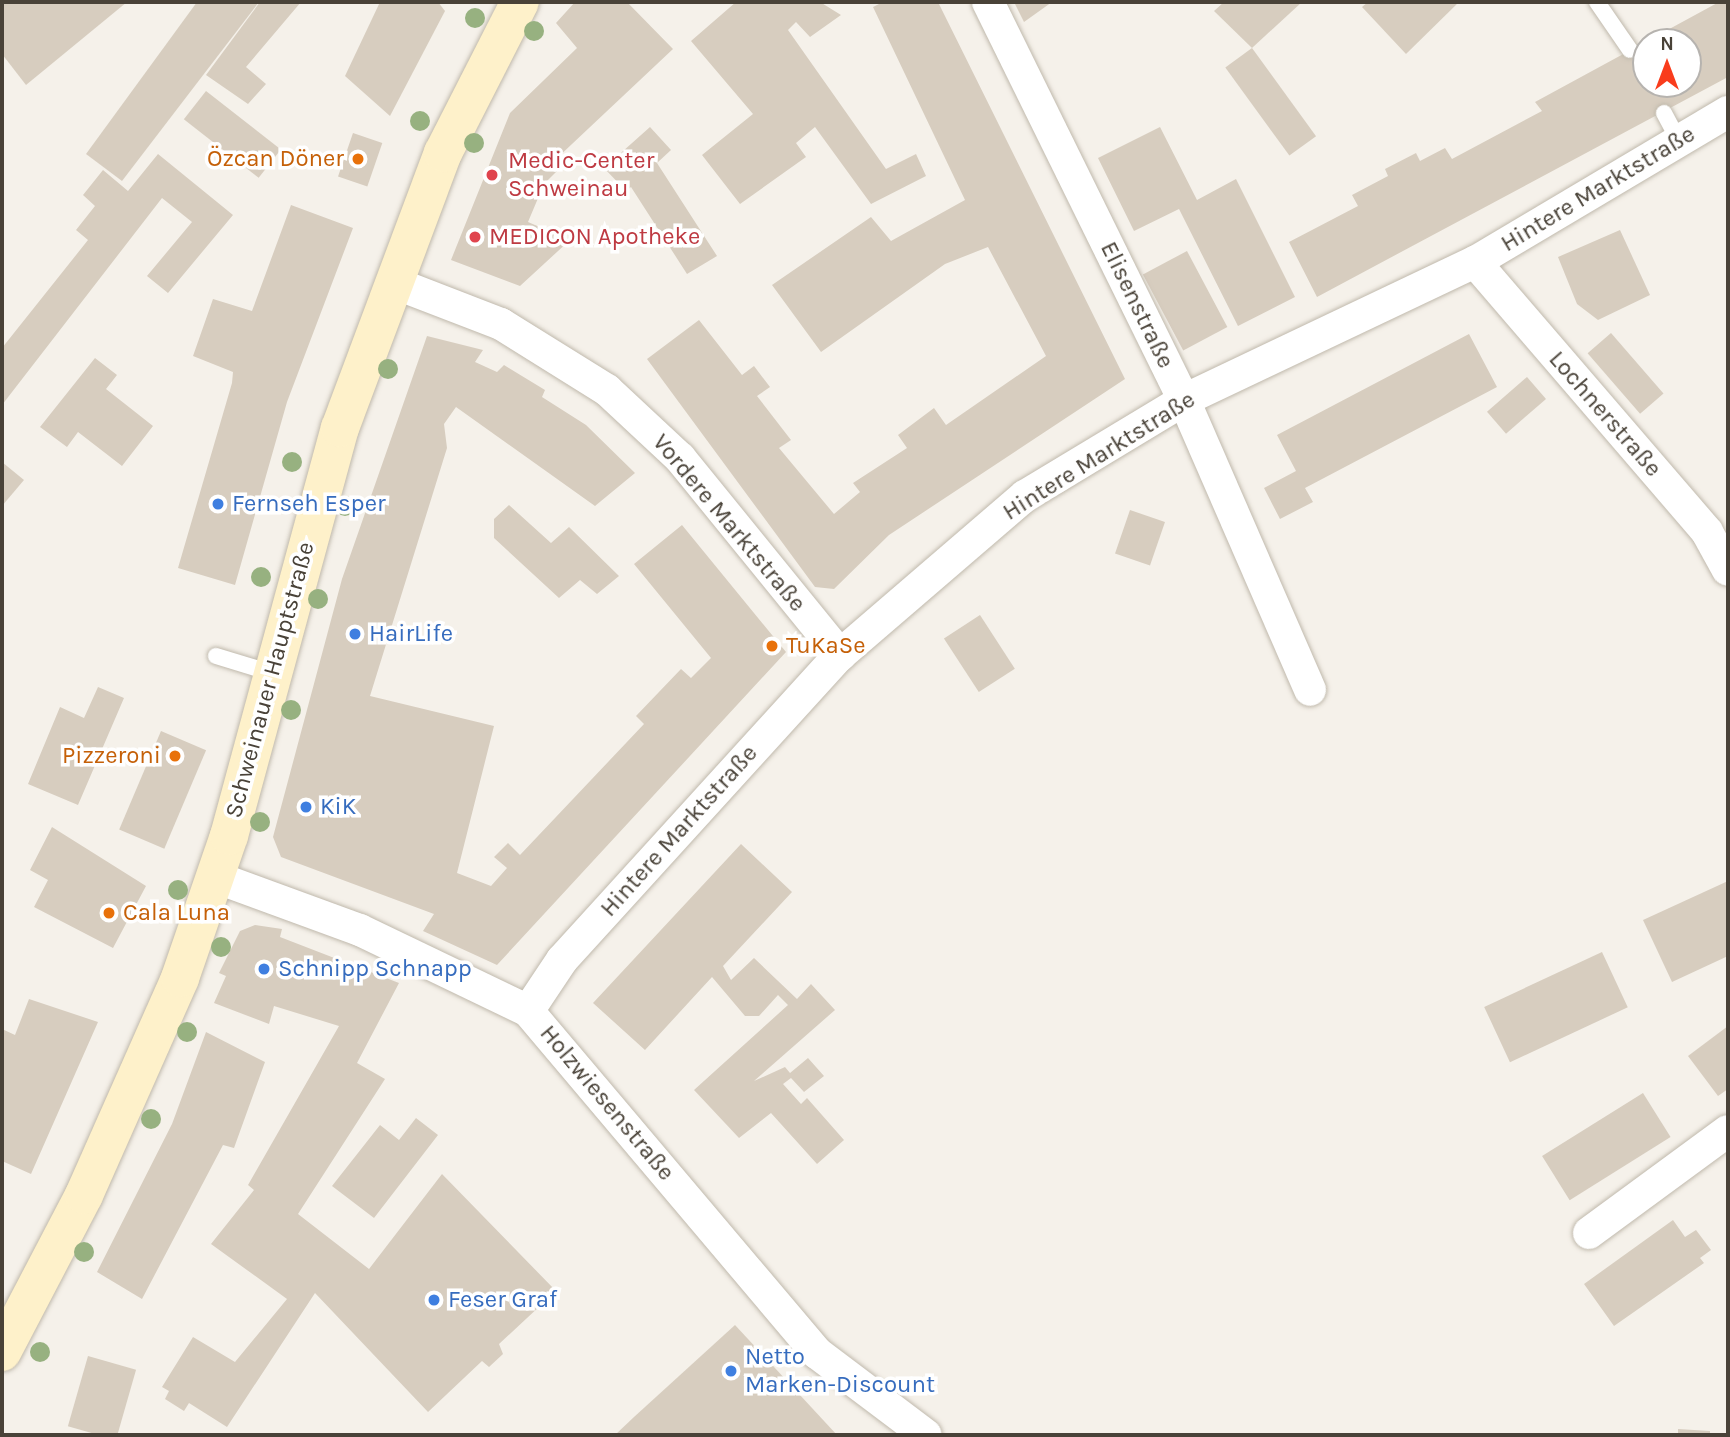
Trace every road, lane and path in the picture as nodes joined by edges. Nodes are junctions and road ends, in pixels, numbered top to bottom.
1 (520, 2) edge
2 (988, 2) edge
3 (1597, 2) edge
4 (1630, 50) dead end
5 (1728, 112) edge
6 (1664, 113) dead end
7 (1679, 141) junction
8 (1475, 262) junction
9 (392, 282) junction
10 (1184, 400) junction
11 (1728, 570) edge
12 (839, 655) junction
13 (216, 656) dead end
14 (272, 673) junction
15 (1310, 690) dead end
16 (215, 877) junction
17 (528, 1011) junction
18 (1728, 1132) edge
19 (1589, 1233) dead end
20 (2, 1352) edge
21 (926, 1435) edge

1 - 9 main road, Schweinauer Hauptstraße
2 - 10 street, Elisenstraße
3 - 4 lane
5 - 7 street, Hintere Marktstraße
6 - 7 lane
7 - 8 street, Hintere Marktstraße
8 - 10 street, Hintere Marktstraße
8 - 11 street, Lochnerstraße
9 - 12 street, Vordere Marktstraße
9 - 14 main road, Schweinauer Hauptstraße
10 - 12 street, Hintere Marktstraße
10 - 15 street, Elisenstraße
12 - 17 street, Hintere Marktstraße
13 - 14 lane
14 - 16 main road, Schweinauer Hauptstraße
16 - 17 street, Holzwiesenstraße
16 - 20 main road, Schweinauer Hauptstraße
17 - 21 street, Holzwiesenstraße
18 - 19 street

